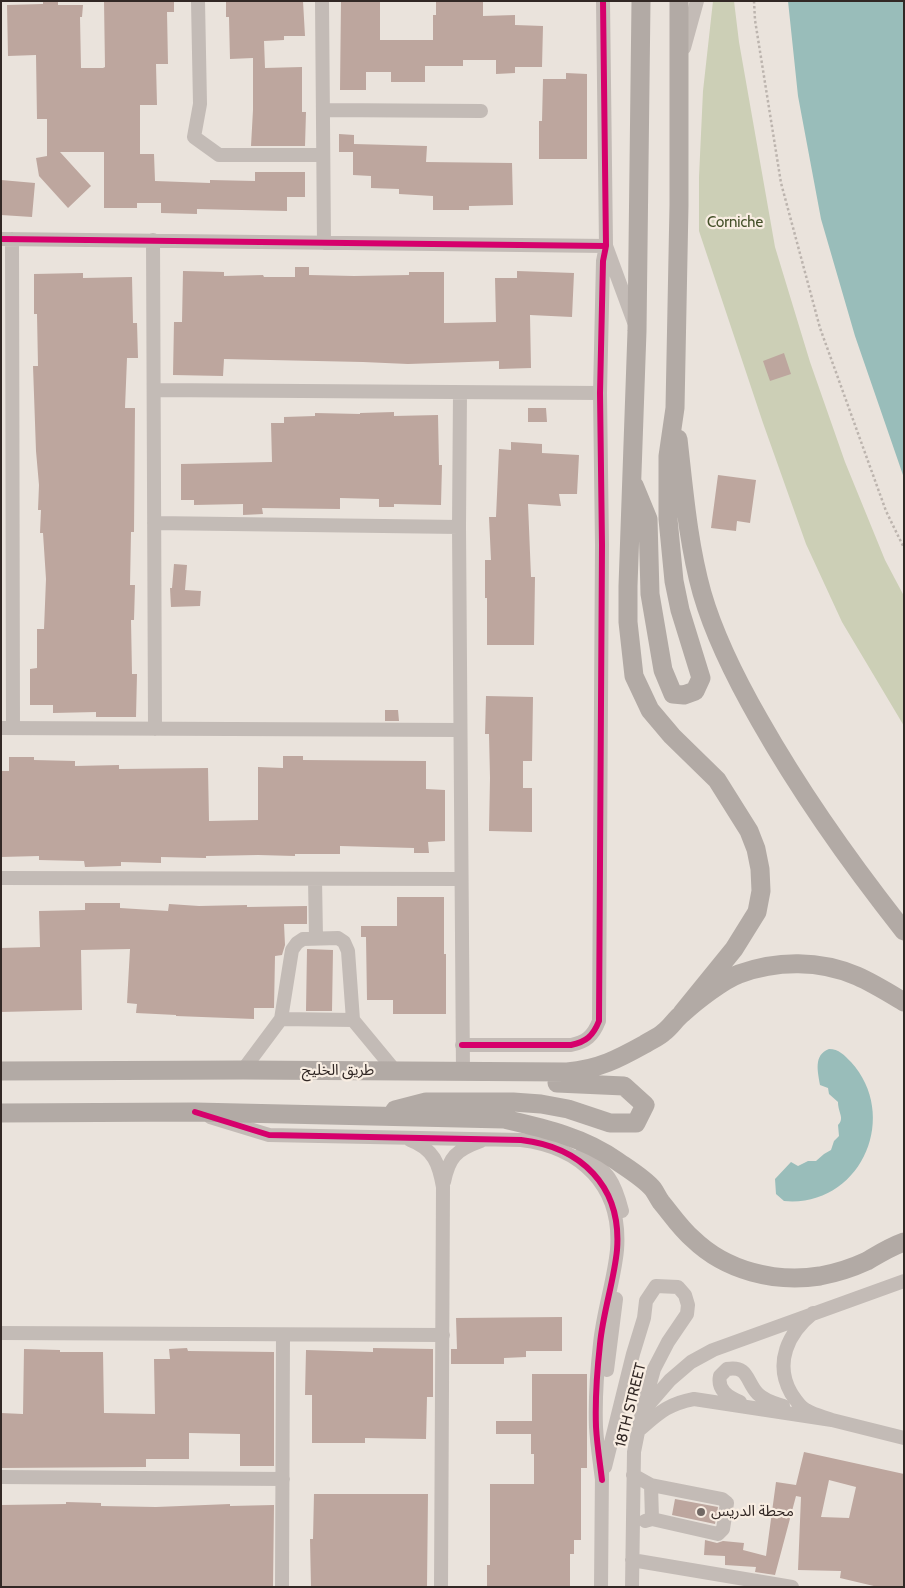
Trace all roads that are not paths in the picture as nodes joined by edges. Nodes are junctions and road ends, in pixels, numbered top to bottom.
1 (198, 1) edge
2 (322, 1) edge
3 (603, 1) edge
4 (641, 1) edge
5 (679, 1) edge
6 (696, 1) edge
7 (679, 66) junction
8 (323, 110) junction
9 (481, 111) dead end
10 (323, 155) junction
11 (7, 239) edge
12 (153, 240) junction
13 (324, 243) junction
14 (606, 246) junction
15 (637, 331) junction
16 (154, 390) junction
17 (600, 392) junction
18 (460, 393) junction
19 (675, 408) junction
20 (7, 416) edge
21 (632, 479) junction
22 (154, 523) junction
23 (459, 527) junction
24 (7, 728) edge
25 (155, 729) junction
26 (460, 730) junction
27 (1, 878) edge
28 (315, 878) junction
29 (461, 879) junction
30 (904, 931) edge
31 (316, 938) junction
32 (904, 1002) edge
33 (682, 1013) junction
34 (281, 1019) junction
35 (353, 1020) junction
36 (462, 1045) junction
37 (243, 1070) junction
38 (1, 1071) edge
39 (396, 1072) junction
40 (463, 1072) junction
41 (195, 1112) junction
42 (1, 1113) edge
43 (367, 1116) junction
44 (544, 1128) junction
45 (394, 1137) junction
46 (486, 1140) junction
47 (443, 1187) junction
48 (895, 1246) edge
49 (904, 1281) edge
50 (813, 1313) junction
51 (1, 1333) edge
52 (284, 1335) junction
53 (443, 1335) junction
54 (751, 1407) junction
55 (806, 1410) junction
56 (642, 1412) junction
57 (832, 1420) junction
58 (638, 1431) junction
59 (904, 1438) edge
60 (633, 1475) junction
61 (1, 1477) edge
62 (283, 1480) junction
63 (602, 1480) junction
64 (651, 1484) junction
65 (652, 1519) junction
66 (632, 1525) junction
67 (632, 1560) junction
68 (282, 1587) edge
69 (441, 1587) edge
70 (602, 1587) edge
71 (632, 1587) edge
72 (792, 1587) edge

1 - 10 street
2 - 8 street
3 - 14 street
4 - 15 main road
5 - 7 main road
6 - 7 street
7 - 19 main road
8 - 9 street
8 - 10 street
10 - 13 street
11 - 12 street
11 - 20 street
12 - 13 street
12 - 16 street
13 - 14 street
14 - 15 street
14 - 17 street
15 - 21 main road
16 - 18 street
16 - 22 street
17 - 18 street
17 - 36 street
18 - 23 street
19 - 21 main road
19 - 30 main road
20 - 24 street
21 - 33 main road
22 - 23 street
22 - 25 street
23 - 26 street
24 - 25 street
25 - 26 street
26 - 29 street
27 - 28 street
28 - 29 street
28 - 31 street
29 - 36 street
31 - 34 street
31 - 35 street
32 - 33 main road
33 - 40 main road, طريق الخليج
34 - 35 street
34 - 37 street
35 - 39 street
36 - 40 street
37 - 38 main road, طريق الخليج
37 - 39 main road, طريق الخليج
39 - 40 main road, طريق الخليج
40 - 43 main road
41 - 42 main road
41 - 43 main road
41 - 45 street
43 - 44 main road
44 - 48 main road
44 - 63 street
45 - 46 street
45 - 47 street
46 - 47 street
46 - 63 street
47 - 53 street
49 - 50 street
50 - 55 street
50 - 56 street
51 - 52 street
52 - 53 street
52 - 62 street
53 - 69 street
54 - 55 street
54 - 57 street
54 - 58 street
55 - 57 street
56 - 58 street, 18TH STREET
56 - 63 street, 18TH STREET
57 - 59 street
58 - 60 street, 18TH STREET
60 - 64 street
60 - 66 street, 18TH STREET
61 - 62 street
62 - 68 street
63 - 70 street
64 - 65 street
64 - 65 street
65 - 66 street
66 - 67 street, 18TH STREET
67 - 71 street, 18TH STREET
67 - 72 street

